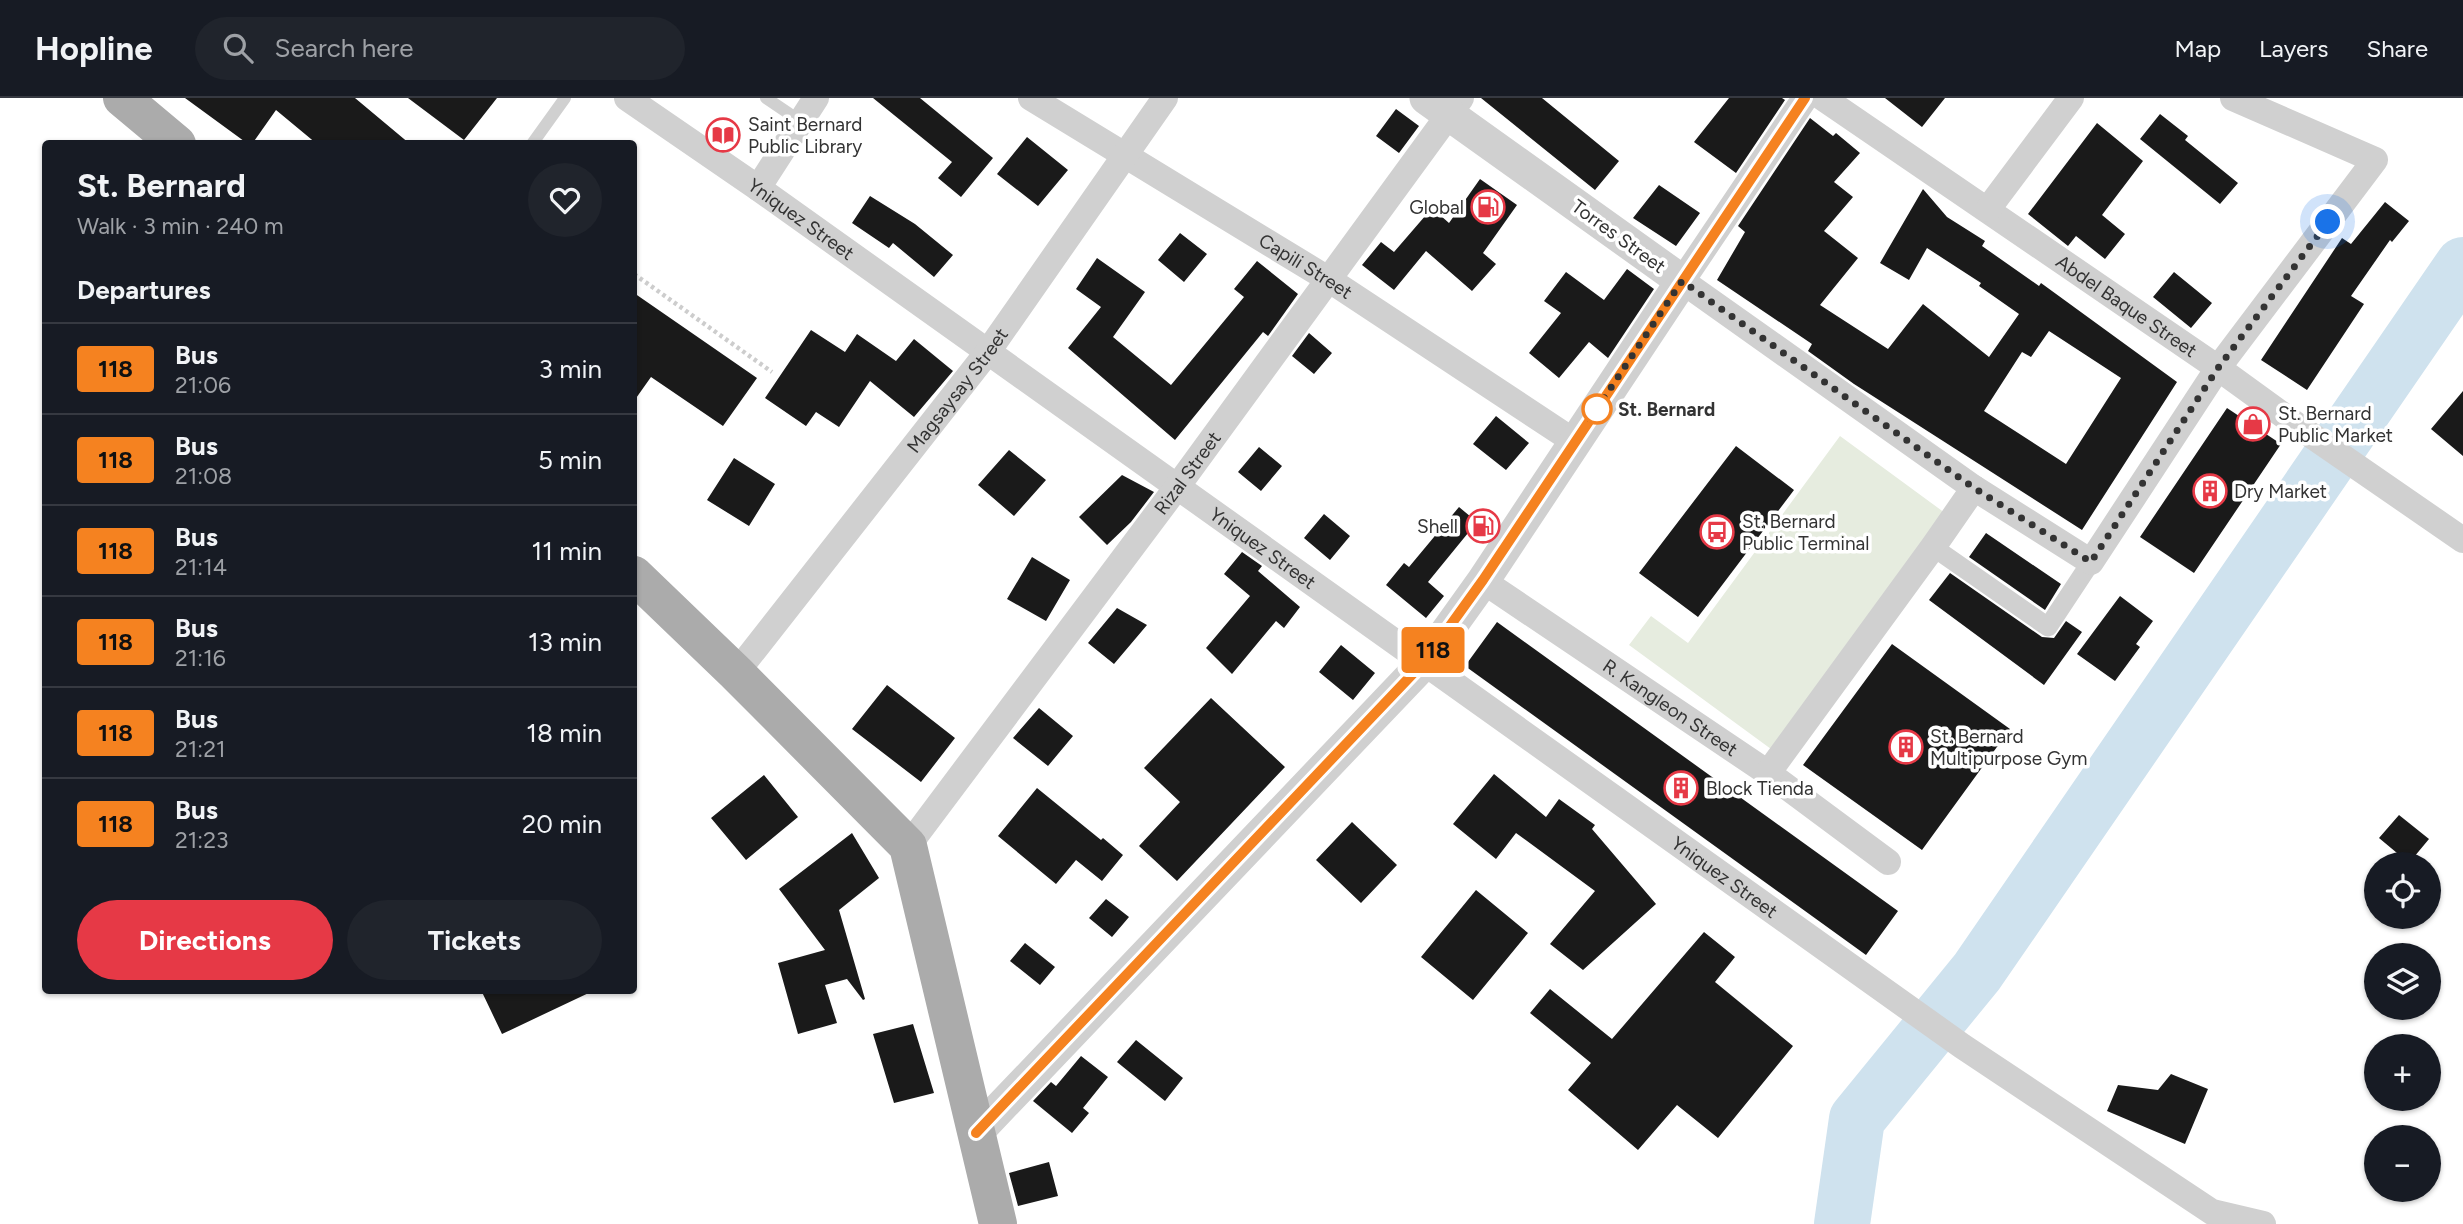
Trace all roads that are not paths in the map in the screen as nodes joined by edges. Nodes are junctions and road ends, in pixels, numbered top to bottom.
1 (122, 98) edge
2 (565, 98) edge
3 (627, 98) edge
4 (766, 98) edge
5 (816, 98) edge
6 (1031, 98) edge
7 (1165, 98) edge
8 (1805, 98) edge
9 (1823, 98) edge
10 (2071, 98) edge
11 (2232, 98) edge
12 (1445, 103) edge
13 (800, 121) junction
14 (172, 140) edge
15 (535, 140) edge
16 (1126, 155) junction
17 (758, 188) junction
18 (1988, 209) junction
19 (1328, 279) junction
20 (1682, 281) junction
21 (987, 353) junction
22 (2218, 368) junction
23 (1575, 442) junction
24 (1177, 487) junction
25 (1974, 488) junction
26 (2463, 540) edge
27 (1933, 548) junction
28 (2091, 562) junction
29 (637, 578) edge
30 (1483, 580) junction
31 (1424, 662) junction
32 (736, 673) junction
33 (1768, 773) junction
34 (908, 846) junction
35 (1888, 862) dead end
36 (976, 1133) junction
37 (998, 1224) edge
38 (2263, 1224) edge

1 - 14 main road
2 - 15 lane
3 - 17 street, Yniquez Street
4 - 13 lane
5 - 13 street
6 - 16 street, Capili Street
7 - 16 street, Magsaysay Street
8 - 20 street
9 - 18 street, Abdel Baque Street
10 - 18 street
11 - 22 street
12 - 19 street, Rizal Street
12 - 20 street, Torres Street
13 - 17 street
16 - 19 street, Capili Street
16 - 21 street, Magsaysay Street
17 - 21 street, Yniquez Street
18 - 22 street, Abdel Baque Street
19 - 23 street, Capili Street
19 - 24 street, Rizal Street
20 - 23 street
20 - 25 street, Torres Street
21 - 24 street, Yniquez Street
21 - 32 street, Magsaysay Street
22 - 26 street, Abdel Baque Street
22 - 28 street
23 - 30 street
24 - 31 street, Yniquez Street
24 - 34 street, Rizal Street
25 - 27 street
25 - 28 street, Torres Street
27 - 28 street
27 - 33 street
29 - 32 main road
30 - 31 street
30 - 33 street, R. Kangleon Street
31 - 36 street
31 - 38 street, Yniquez Street
32 - 34 main road
33 - 35 street, R. Kangleon Street
34 - 36 main road
36 - 37 main road

